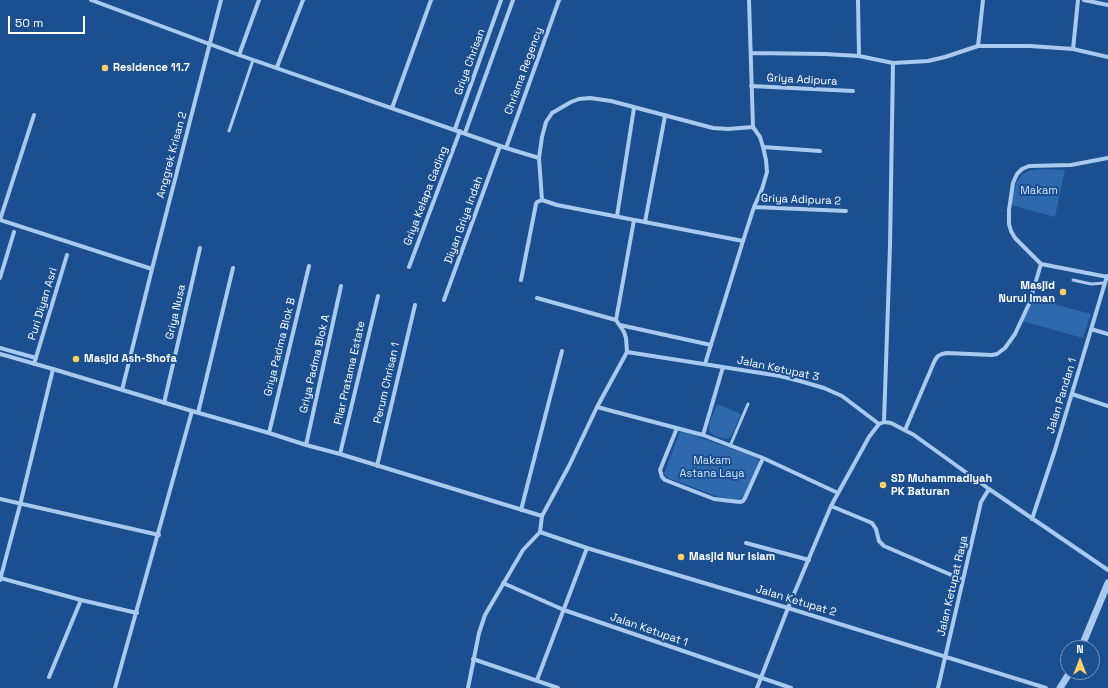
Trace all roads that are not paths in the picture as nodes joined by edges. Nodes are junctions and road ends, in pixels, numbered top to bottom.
1 (91, 0) edge
2 (221, 0) edge
3 (259, 0) edge
4 (303, 0) edge
5 (431, 0) edge
6 (501, 0) edge
7 (513, 0) edge
8 (559, 0) edge
9 (749, 0) edge
10 (858, 0) edge
11 (983, 0) edge
12 (1078, 0) edge
13 (1084, 0) edge
14 (1108, 5) edge
15 (210, 44) junction
16 (978, 46) junction
17 (1073, 49) junction
18 (750, 53) junction
19 (239, 55) junction
20 (859, 56) junction
21 (1108, 57) edge
22 (253, 60) junction
23 (894, 64) junction
24 (277, 67) junction
25 (751, 86) junction
26 (853, 91) dead end
27 (392, 108) junction
28 (634, 108) junction
29 (34, 115) dead end
30 (665, 116) junction
31 (753, 127) junction
32 (455, 130) junction
33 (229, 131) dead end
34 (460, 131) junction
35 (465, 133) junction
36 (500, 146) junction
37 (763, 147) junction
38 (506, 148) junction
39 (820, 151) dead end
40 (539, 158) junction
41 (1108, 158) edge
42 (542, 200) junction
43 (754, 207) junction
44 (846, 211) dead end
45 (617, 216) junction
46 (0, 220) edge
47 (634, 220) junction
48 (646, 222) junction
49 (14, 232) dead end
50 (743, 241) junction
51 (200, 248) dead end
52 (67, 255) dead end
53 (1041, 264) junction
54 (309, 266) dead end
55 (233, 268) dead end
56 (409, 268) dead end
57 (152, 269) junction
58 (1107, 277) edge
59 (0, 278) edge
60 (521, 280) dead end
61 (1073, 280) dead end
62 (1105, 283) junction
63 (341, 286) dead end
64 (378, 296) dead end
65 (537, 298) dead end
66 (444, 300) dead end
67 (415, 305) dead end
68 (616, 320) junction
69 (620, 325) junction
70 (1091, 329) junction
71 (1108, 334) edge
72 (711, 345) junction
73 (0, 348) edge
74 (562, 351) dead end
75 (627, 352) junction
76 (0, 354) edge
77 (36, 358) junction
78 (34, 364) junction
79 (705, 364) junction
80 (723, 367) junction
81 (53, 369) junction
82 (122, 390) junction
83 (1072, 394) junction
84 (164, 403) junction
85 (748, 404) dead end
86 (1108, 406) edge
87 (597, 407) junction
88 (192, 411) junction
89 (198, 413) junction
90 (884, 422) junction
91 (879, 424) junction
92 (677, 428) junction
93 (905, 430) junction
94 (269, 433) junction
95 (703, 435) junction
96 (306, 445) junction
97 (730, 446) junction
98 (340, 454) junction
99 (763, 458) junction
100 (377, 466) junction
101 (989, 489) junction
102 (838, 493) junction
103 (0, 499) edge
104 (20, 505) junction
105 (831, 506) junction
106 (521, 510) junction
107 (542, 516) junction
108 (1032, 519) junction
109 (540, 532) junction
110 (159, 535) junction
111 (746, 543) dead end
112 (587, 548) junction
113 (809, 560) junction
114 (1108, 570) edge
115 (0, 579) edge
116 (963, 580) junction
117 (502, 583) junction
118 (1108, 583) edge
119 (81, 600) junction
120 (788, 608) junction
121 (564, 610) junction
122 (137, 613) junction
123 (1084, 640) edge
124 (945, 657) junction
125 (473, 659) junction
126 (49, 677) dead end
127 (761, 678) junction
128 (537, 680) junction
129 (115, 688) edge
130 (468, 688) edge
131 (558, 688) edge
132 (757, 688) edge
133 (791, 688) edge
134 (938, 688) edge
135 (1046, 688) edge

1 - 15 street
2 - 15 street, Anggrek Krisan 2
3 - 19 street
4 - 24 street
5 - 27 street
6 - 32 street, Griya Chrisan
7 - 35 street
8 - 38 street, Chrisma Regency
9 - 18 street
10 - 20 street
11 - 16 street
12 - 17 street
13 - 14 street
15 - 19 street
15 - 57 street, Anggrek Krisan 2
16 - 17 street
16 - 23 street
17 - 21 street
18 - 20 street
18 - 25 street
19 - 22 street
20 - 23 street
22 - 24 street
22 - 33 lane
23 - 90 street
24 - 27 street
25 - 26 street, Griya Adipura
25 - 31 street
27 - 32 street
28 - 30 street
28 - 40 street
28 - 45 street
29 - 46 street
30 - 31 street
30 - 48 street
31 - 37 street
32 - 34 street
34 - 35 street
34 - 56 street, Griya Kelapa Gading
35 - 36 street
36 - 38 street
36 - 66 street, Diyan Griya Indah
37 - 39 street
37 - 43 street
38 - 40 street
40 - 42 street
41 - 53 street
42 - 45 street
42 - 60 street
43 - 44 street, Griya Adipura 2
43 - 50 street
45 - 47 street
46 - 57 street
47 - 48 street
47 - 68 street
48 - 50 street
49 - 59 street
50 - 72 street
51 - 84 street, Griya Nusa
52 - 77 street, Puri Diyan Asri
53 - 58 street
53 - 93 street
54 - 94 street, Griya Padma Blok B
55 - 89 street
57 - 82 street, Anggrek Krisan 2
58 - 62 street, Jalan Pandan 1
61 - 62 lane
62 - 70 street, Jalan Pandan 1
63 - 96 street, Griya Padma Blok A
64 - 98 street, Pilar Pratama Estate
65 - 68 street
67 - 100 street, Perum Chrisan 1
68 - 69 street
69 - 72 street
69 - 75 street
70 - 71 street
70 - 83 street, Jalan Pandan 1
72 - 79 street
73 - 77 street, Puri Diyan Asri
74 - 106 street
75 - 79 street, Jalan Ketupat 3
75 - 87 street
76 - 78 street
77 - 78 street, Puri Diyan Asri
78 - 81 street
79 - 80 street, Jalan Ketupat 3
80 - 91 street, Jalan Ketupat 3
80 - 95 street
81 - 82 street
81 - 104 street
82 - 84 street
83 - 86 street
83 - 108 street, Jalan Pandan 1
84 - 88 street
85 - 97 lane
87 - 92 street
87 - 107 street
88 - 89 street
88 - 110 street
89 - 94 street
90 - 91 street
90 - 93 street
91 - 102 street
92 - 95 street
92 - 99 street
93 - 101 street
94 - 96 street
95 - 97 street
96 - 98 street
97 - 99 street
98 - 100 street
99 - 102 street
100 - 106 street
101 - 108 street
101 - 116 street, Jalan Ketupat Raya
102 - 105 street
103 - 104 street
104 - 110 street
104 - 115 street
105 - 113 street
105 - 116 street
106 - 107 street
107 - 109 street
108 - 114 street
109 - 112 street, Jalan Ketupat 2
109 - 117 street
110 - 122 street
111 - 113 street
112 - 120 street, Jalan Ketupat 2
112 - 121 street
113 - 120 street
115 - 119 street
116 - 124 street, Jalan Ketupat Raya
117 - 121 street, Jalan Ketupat 1
117 - 125 street
118 - 123 street
119 - 122 street
119 - 126 street
120 - 124 street, Jalan Ketupat 2
120 - 127 street
121 - 127 street, Jalan Ketupat 1
121 - 128 street
122 - 129 street
124 - 134 street, Jalan Ketupat Raya
124 - 135 street, Jalan Ketupat 2
125 - 128 street
125 - 130 street
127 - 132 street
127 - 133 street, Jalan Ketupat 1
128 - 131 street

